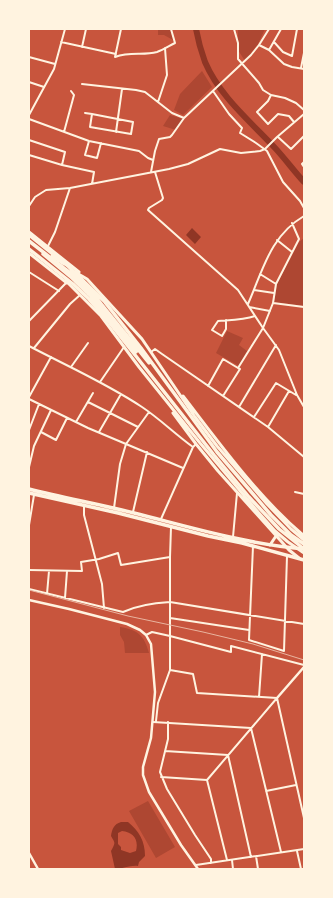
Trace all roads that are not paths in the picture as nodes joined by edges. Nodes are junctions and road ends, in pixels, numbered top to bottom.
1 (65, 29) edge
2 (86, 29) edge
3 (121, 29) edge
4 (172, 29) edge
5 (234, 29) edge
6 (269, 29) edge
7 (281, 29) edge
8 (297, 29) edge
9 (61, 42) junction
10 (274, 42) junction
11 (259, 45) junction
12 (82, 47) junction
13 (165, 48) junction
14 (269, 50) junction
15 (304, 52) edge
16 (116, 54) junction
17 (29, 57) edge
18 (55, 64) junction
19 (242, 64) junction
20 (303, 68) edge
21 (29, 82) edge
22 (82, 84) dead end
23 (44, 87) junction
24 (122, 89) junction
25 (71, 91) dead end
26 (213, 91) junction
27 (271, 95) junction
28 (158, 102) junction
29 (304, 110) edge
30 (85, 113) dead end
31 (92, 114) junction
32 (304, 114) edge
33 (29, 115) edge
34 (184, 118) junction
35 (29, 119) edge
36 (118, 119) junction
37 (294, 122) junction
38 (64, 132) junction
39 (116, 132) junction
40 (304, 136) edge
41 (277, 137) junction
42 (29, 140) edge
43 (89, 141) junction
44 (101, 144) junction
45 (265, 149) junction
46 (29, 155) edge
47 (153, 160) junction
48 (304, 162) edge
49 (62, 165) junction
50 (304, 167) edge
51 (151, 172) junction
52 (155, 172) junction
53 (92, 184) junction
54 (70, 188) junction
55 (29, 206) edge
56 (304, 208) edge
57 (304, 216) edge
58 (292, 223) junction
59 (29, 232) edge
60 (29, 235) edge
61 (29, 240) edge
62 (277, 240) junction
63 (29, 244) edge
64 (48, 246) junction
65 (29, 248) edge
66 (292, 252) junction
67 (29, 253) edge
68 (29, 272) edge
69 (260, 274) junction
70 (87, 279) junction
71 (66, 283) junction
72 (276, 284) junction
73 (254, 290) junction
74 (59, 291) junction
75 (274, 293) junction
76 (80, 295) junction
77 (93, 296) junction
78 (273, 303) junction
79 (248, 304) junction
80 (249, 307) junction
81 (304, 307) edge
82 (270, 311) junction
83 (255, 316) junction
84 (226, 320) junction
85 (29, 321) edge
86 (262, 328) junction
87 (88, 343) dead end
88 (276, 345) junction
89 (29, 346) edge
90 (124, 347) junction
91 (34, 348) junction
92 (151, 352) junction
93 (51, 357) junction
94 (71, 366) junction
95 (139, 368) junction
96 (238, 368) junction
97 (164, 372) junction
98 (100, 382) junction
99 (166, 383) junction
100 (208, 386) junction
101 (161, 387) junction
102 (289, 391) junction
103 (93, 393) dead end
104 (121, 394) junction
105 (223, 396) junction
106 (297, 396) junction
107 (29, 398) edge
108 (88, 402) junction
109 (39, 404) junction
110 (239, 407) junction
111 (304, 407) edge
112 (52, 410) junction
113 (149, 412) junction
114 (110, 413) junction
115 (254, 417) junction
116 (67, 418) junction
117 (76, 422) junction
118 (139, 427) junction
119 (268, 427) junction
120 (29, 430) edge
121 (41, 432) junction
122 (99, 432) junction
123 (126, 444) junction
124 (196, 444) junction
125 (192, 447) junction
126 (147, 452) junction
127 (304, 457) edge
128 (29, 467) edge
129 (183, 468) junction
130 (246, 476) junction
131 (232, 487) junction
132 (29, 490) edge
133 (295, 492) dead end
134 (29, 493) edge
135 (34, 493) junction
136 (237, 494) junction
137 (304, 494) edge
138 (84, 506) junction
139 (114, 508) junction
140 (133, 512) junction
141 (161, 520) junction
142 (29, 525) edge
143 (171, 525) junction
144 (276, 536) junction
145 (304, 536) edge
146 (234, 537) junction
147 (304, 540) edge
148 (304, 544) edge
149 (270, 545) junction
150 (253, 546) junction
151 (286, 547) junction
152 (304, 549) edge
153 (304, 552) edge
154 (287, 556) junction
155 (170, 557) junction
156 (97, 558) junction
157 (304, 560) edge
158 (29, 570) edge
159 (49, 570) junction
160 (67, 571) junction
161 (29, 589) edge
162 (47, 594) junction
163 (65, 598) junction
164 (29, 600) edge
165 (170, 602) junction
166 (104, 608) junction
167 (250, 615) junction
168 (170, 618) junction
169 (285, 621) junction
170 (304, 624) edge
171 (249, 630) junction
172 (146, 635) junction
173 (170, 636) junction
174 (262, 654) junction
175 (304, 666) edge
176 (170, 670) junction
177 (259, 697) junction
178 (277, 698) junction
179 (156, 721) junction
180 (152, 722) junction
181 (168, 722) junction
182 (252, 728) junction
183 (164, 752) junction
184 (228, 755) junction
185 (162, 777) junction
186 (207, 780) junction
187 (297, 785) junction
188 (266, 791) junction
189 (304, 818) edge
190 (304, 849) edge
191 (297, 850) junction
192 (281, 852) junction
193 (29, 853) edge
194 (256, 856) junction
195 (251, 857) junction
196 (227, 860) junction
197 (232, 860) junction
198 (212, 863) junction
199 (196, 865) junction
200 (38, 869) edge
201 (198, 869) edge
202 (233, 869) edge
203 (258, 869) edge
204 (261, 869) edge
205 (265, 869) edge
206 (301, 869) edge

1 - 9 street
2 - 12 street
3 - 16 street
4 - 13 street
5 - 19 street
6 - 11 street
7 - 10 street
8 - 10 street
9 - 12 street
9 - 18 street
10 - 14 street
11 - 14 street
11 - 19 street
12 - 16 street
13 - 16 street
13 - 28 street
14 - 20 street
15 - 20 street
17 - 18 street
18 - 23 street
19 - 26 street
19 - 27 street
21 - 23 street
22 - 24 street
23 - 33 street
24 - 28 street
24 - 36 street
25 - 38 street
26 - 34 street
26 - 45 street
27 - 29 street
27 - 37 street
28 - 34 street
30 - 31 street
31 - 36 street
31 - 39 street
32 - 37 street
34 - 47 street
35 - 38 street
36 - 39 street
36 - 39 street
37 - 41 street
38 - 43 street
40 - 41 street
41 - 45 street
42 - 49 street
43 - 44 street
43 - 44 street
44 - 47 street
45 - 52 street
45 - 56 street
46 - 49 street
47 - 51 street
48 - 50 street
49 - 53 street
51 - 52 street
51 - 53 street
52 - 79 street
53 - 54 street
54 - 55 street
54 - 64 street
57 - 58 street
58 - 62 street
58 - 66 street
59 - 64 main road
60 - 99 highway
61 - 70 main road
61 - 77 highway
62 - 66 street
62 - 69 street
63 - 77 highway
64 - 70 main road
65 - 76 main road
65 - 101 highway
66 - 72 street
67 - 71 main road
68 - 74 street
69 - 72 street
69 - 73 street
70 - 92 main road
71 - 74 street
71 - 76 main road
72 - 75 street
73 - 75 street
73 - 79 street
74 - 85 street
75 - 78 street
76 - 90 main road
76 - 91 street
77 - 99 highway
77 - 101 highway
78 - 81 street
78 - 82 street
79 - 80 street
80 - 82 street
80 - 83 street
82 - 86 street
83 - 84 street
83 - 86 street
84 - 84 street
86 - 88 street
86 - 96 street
87 - 94 street
88 - 106 street
88 - 110 street
89 - 91 street
90 - 95 main road
90 - 98 street
91 - 93 street
92 - 97 main road
92 - 100 street
93 - 94 street
93 - 107 street
94 - 98 street
95 - 124 main road
95 - 153 main road
96 - 100 street
96 - 105 street
97 - 130 main road
97 - 147 main road
98 - 104 street
99 - 148 highway
100 - 105 street
101 - 152 highway
102 - 106 street
102 - 115 street
102 - 119 street
103 - 108 street
104 - 113 street
104 - 114 street
105 - 110 street
106 - 111 street
107 - 109 street
108 - 114 street
108 - 117 street
109 - 112 street
109 - 120 street
110 - 115 street
112 - 116 street
112 - 121 street
113 - 118 street
113 - 125 street
114 - 118 street
114 - 122 street
115 - 119 street
116 - 117 street
116 - 121 street
117 - 122 street
118 - 123 street
119 - 127 street
121 - 128 street
122 - 123 street
123 - 126 street
123 - 139 street
124 - 125 street
124 - 131 main road
125 - 129 street
126 - 129 street
126 - 140 street
129 - 141 street
130 - 131 main road
130 - 145 main road
131 - 136 main road
132 - 135 highway
133 - 137 street
134 - 135 highway
135 - 138 highway
135 - 139 highway
135 - 142 street
136 - 144 main road
136 - 146 street
138 - 143 highway
138 - 156 street
139 - 140 highway
140 - 141 highway
141 - 143 highway
143 - 146 highway
143 - 150 highway
143 - 155 street
144 - 149 main road
144 - 151 main road
146 - 149 highway
149 - 151 highway
150 - 154 highway
150 - 167 street
151 - 152 highway
151 - 157 main road
154 - 157 highway
154 - 169 street
155 - 156 street
155 - 165 street
156 - 160 street
156 - 166 street
158 - 159 street
159 - 160 street
159 - 162 street
160 - 163 street
161 - 162 street
162 - 163 street
163 - 166 street
164 - 172 street
165 - 166 street
165 - 167 street
165 - 168 street
167 - 169 street
167 - 171 street
168 - 171 street
168 - 173 street
169 - 170 street
169 - 171 street
172 - 173 street
172 - 180 street
173 - 174 street
173 - 176 street
174 - 175 street
174 - 177 street
175 - 178 street
176 - 177 street
176 - 179 street
177 - 178 street
178 - 182 street
178 - 187 street
179 - 180 street
179 - 181 street
180 - 199 street
181 - 182 street
181 - 183 street
182 - 184 street
182 - 188 street
183 - 184 street
183 - 185 street
184 - 186 street
184 - 195 street
185 - 186 street
185 - 198 street
186 - 196 street
187 - 188 street
187 - 189 street
188 - 192 street
190 - 191 street
191 - 192 street
191 - 206 street
192 - 194 street
193 - 200 street
194 - 195 street
194 - 203 street
195 - 197 street
196 - 197 street
196 - 198 street
197 - 202 street
198 - 199 street
199 - 201 street
204 - 205 street

